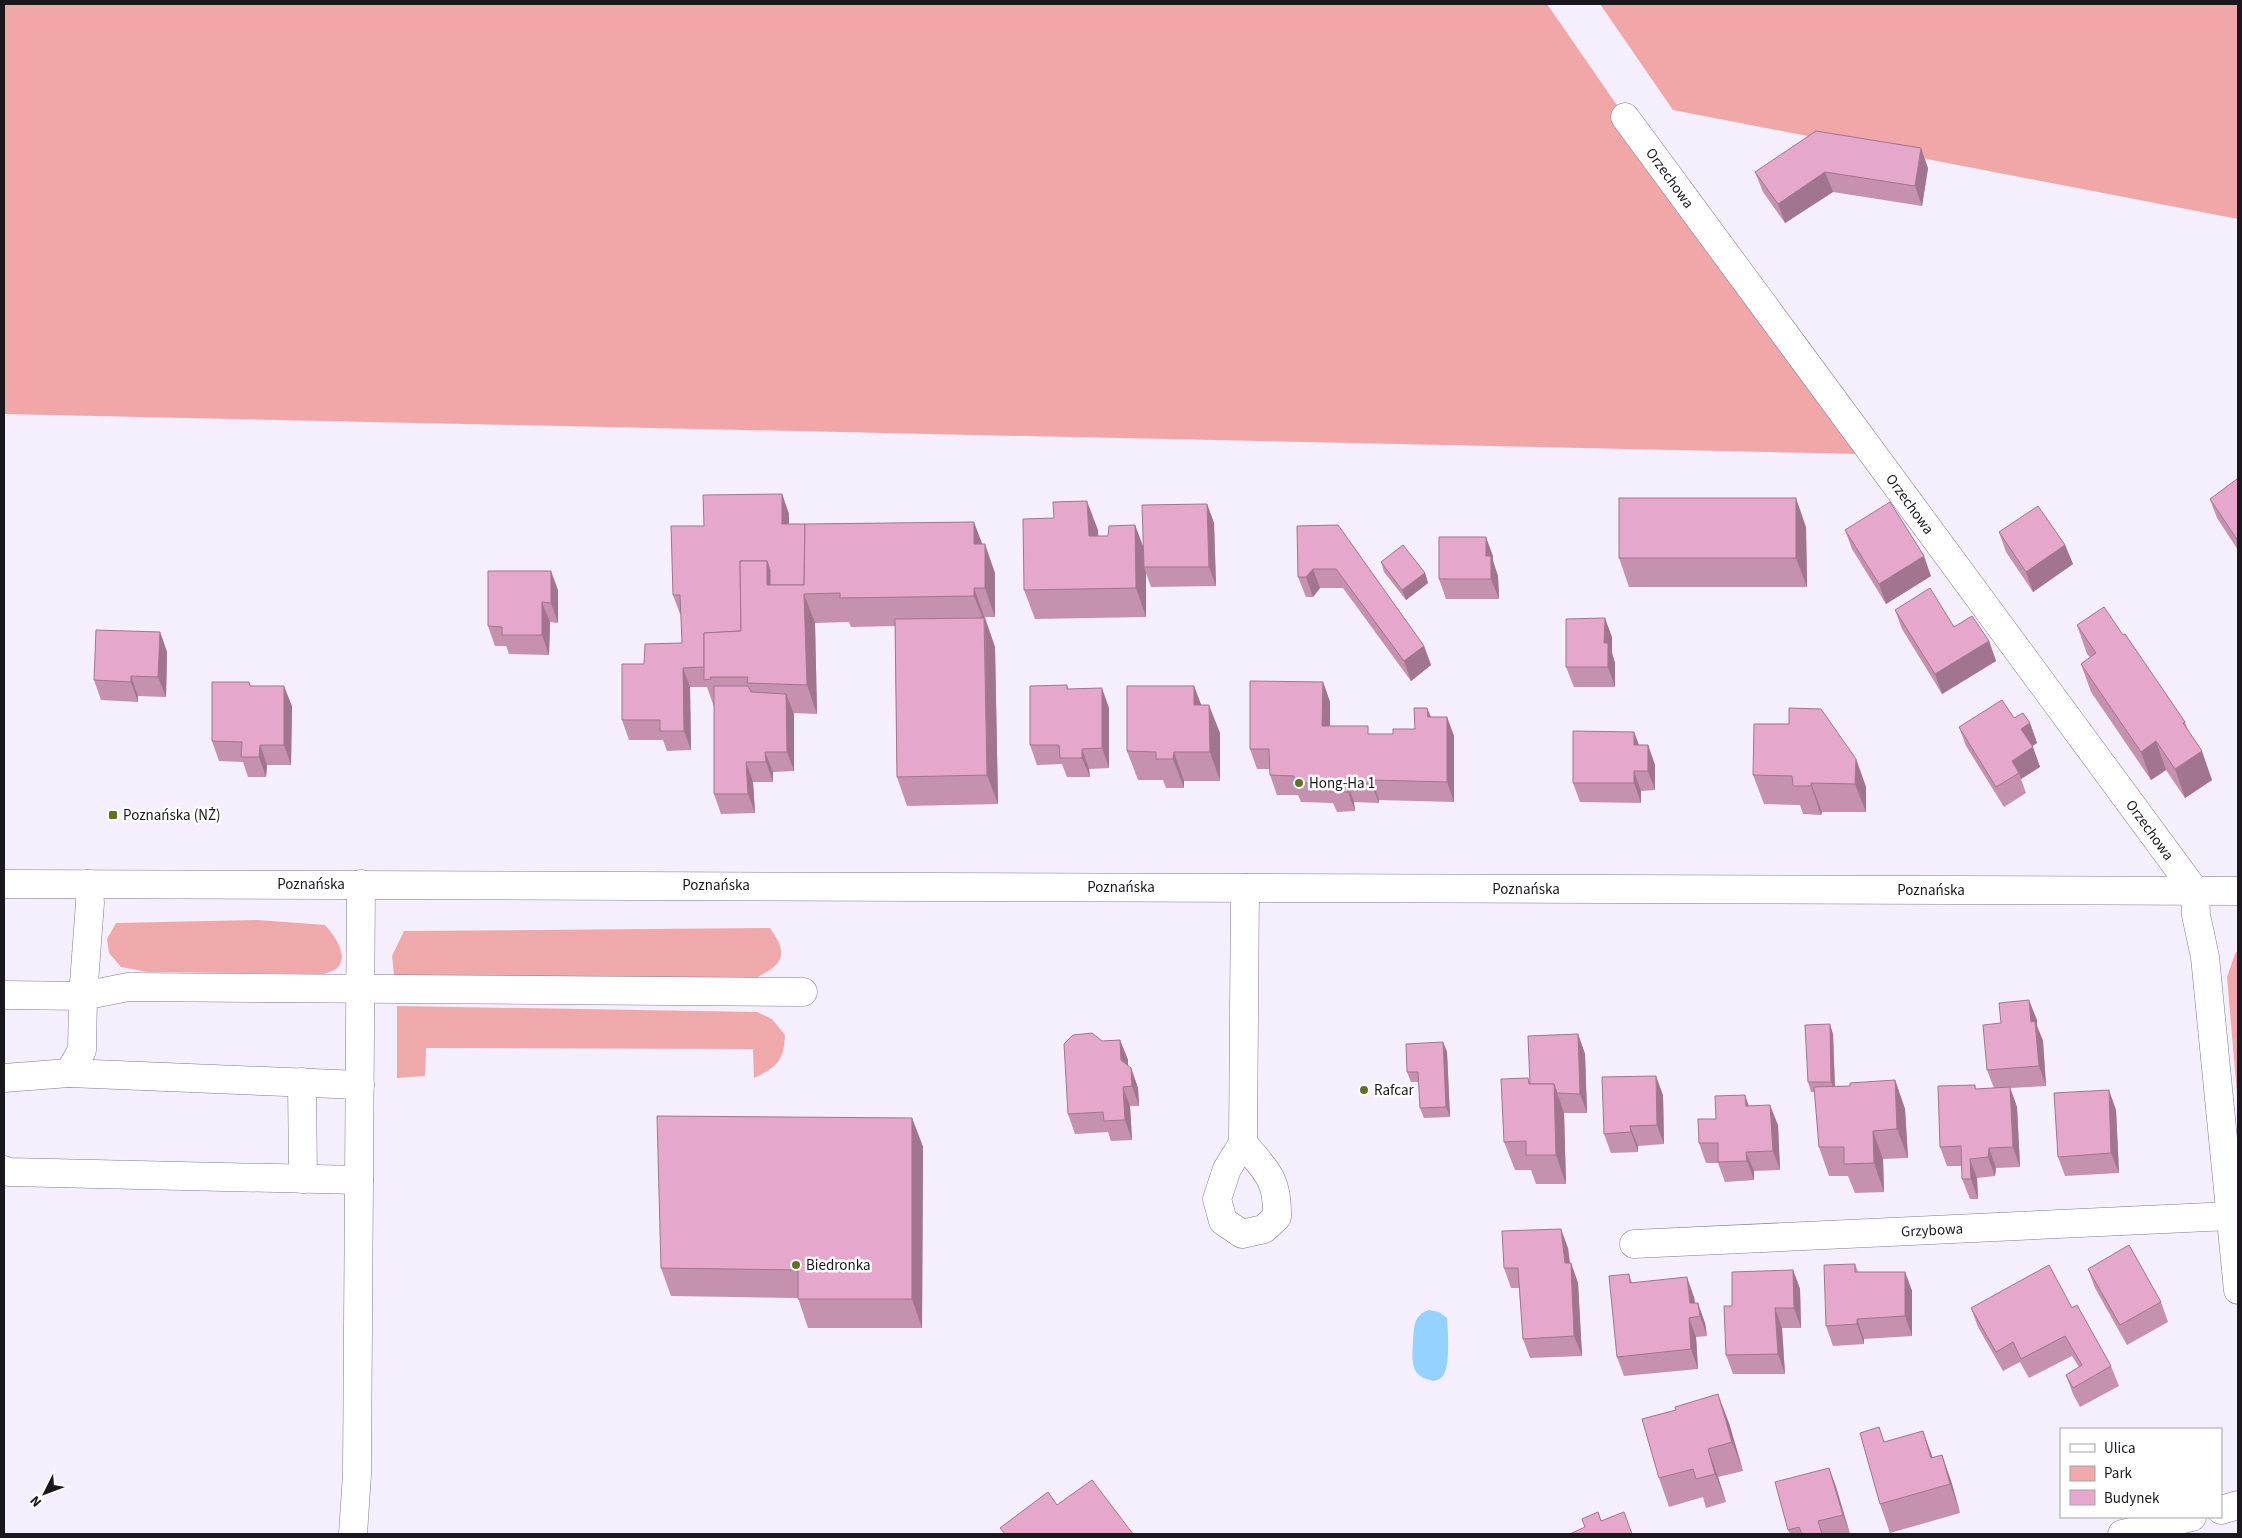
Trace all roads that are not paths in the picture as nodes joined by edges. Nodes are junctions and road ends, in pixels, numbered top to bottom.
1 (1625, 117) dead end
2 (4, 884) edge
3 (88, 884) junction
4 (361, 884) junction
5 (1245, 888) junction
6 (2195, 891) junction
7 (2238, 892) edge
8 (360, 989) junction
9 (803, 992) dead end
10 (4, 995) edge
11 (83, 996) junction
12 (69, 1073) junction
13 (4, 1078) edge
14 (302, 1082) junction
15 (360, 1085) junction
16 (1243, 1143) dead end
17 (4, 1170) edge
18 (304, 1179) junction
19 (359, 1180) junction
20 (2230, 1216) junction
21 (1634, 1244) dead end
22 (2238, 1290) edge
23 (2238, 1505) edge
24 (2222, 1510) edge
25 (2188, 1518) edge
26 (353, 1534) edge
27 (2122, 1534) edge

1 - 6 street, Orzechowa
2 - 3 street, Poznańska
3 - 4 street, Poznańska
3 - 11 street
4 - 5 street, Poznańska
4 - 8 street
5 - 6 street, Poznańska
5 - 16 street
6 - 7 street, Poznańska
6 - 20 street
8 - 9 street
8 - 11 street
8 - 15 street
10 - 11 street
11 - 12 street
12 - 13 street
12 - 14 street
14 - 15 street
14 - 18 street
15 - 19 street
17 - 18 street
18 - 19 street
19 - 26 street
20 - 21 street, Grzybowa
20 - 22 street
23 - 24 street
25 - 27 street

